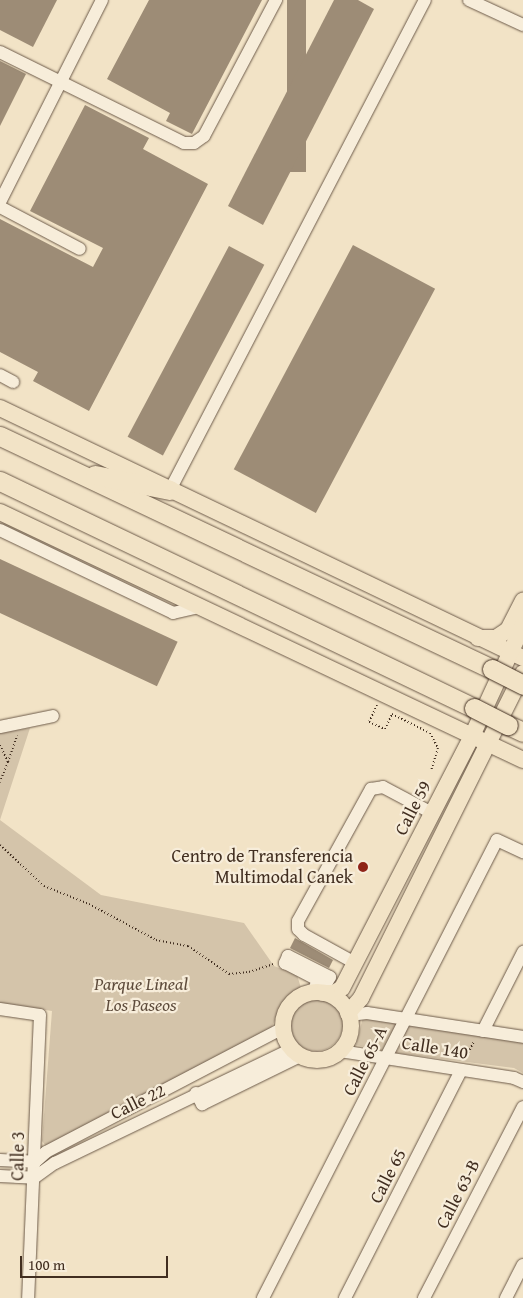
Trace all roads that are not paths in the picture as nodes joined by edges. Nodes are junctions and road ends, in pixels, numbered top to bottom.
1 (102, 0) edge
2 (276, 0) edge
3 (425, 0) edge
4 (476, 1) edge
5 (523, 24) edge
6 (0, 52) edge
7 (59, 83) junction
8 (0, 202) edge
9 (0, 207) edge
10 (80, 249) dead end
11 (0, 375) edge
12 (13, 382) dead end
13 (0, 408) edge
14 (0, 436) edge
15 (69, 470) junction
16 (0, 481) edge
17 (170, 490) junction
18 (0, 512) edge
19 (0, 530) edge
20 (523, 601) edge
21 (200, 607) junction
22 (523, 625) edge
23 (473, 636) junction
24 (517, 656) edge
25 (523, 673) edge
26 (523, 685) edge
27 (53, 716) dead end
28 (438, 718) junction
29 (0, 727) edge
30 (516, 729) edge
31 (472, 736) junction
32 (488, 743) junction
33 (523, 760) edge
34 (459, 762) junction
35 (432, 813) junction
36 (523, 852) edge
37 (523, 952) edge
38 (284, 963) road end
39 (355, 963) junction
40 (318, 988) junction
41 (0, 1009) edge
42 (349, 1014) junction
43 (405, 1019) junction
44 (283, 1028) junction
45 (480, 1033) junction
46 (523, 1037) edge
47 (340, 1051) junction
48 (296, 1053) junction
49 (386, 1058) junction
50 (462, 1066) junction
51 (523, 1082) edge
52 (523, 1107) edge
53 (0, 1160) edge
54 (35, 1162) junction
55 (0, 1176) edge
56 (34, 1178) junction
57 (523, 1265) edge
58 (28, 1298) edge
59 (263, 1298) edge
60 (345, 1298) edge
61 (424, 1298) edge
62 (506, 1298) edge

1 - 7 street
2 - 7 street
3 - 17 street
4 - 5 street
6 - 7 street
7 - 8 street
9 - 10 street
11 - 12 street
13 - 17 main road
14 - 15 highway
15 - 17 highway
15 - 26 highway, bridge
16 - 30 highway, bridge
17 - 23 main road
18 - 21 main road
19 - 21 street
20 - 23 main road
21 - 28 main road
22 - 24 main road, Calle 59
23 - 24 main road
24 - 31 main road, Calle 59
25 - 32 main road
27 - 29 street
28 - 31 main road
28 - 34 main road
31 - 32 main road
31 - 34 main road, Calle 59
32 - 33 main road
32 - 42 main road
34 - 35 main road, Calle 59
35 - 39 main road, Calle 59
35 - 39 street
36 - 43 street, Calle 65-A
37 - 45 street
38 - 40 street
39 - 40 main road, Calle 59
40 - 42 main road
40 - 44 main road
41 - 54 street, Calle 3
42 - 43 street, Calle 140
42 - 47 main road
43 - 45 street, Calle 140
43 - 49 street, Calle 65-A
44 - 48 main road
44 - 54 street, Calle 22
45 - 46 street, Calle 140
47 - 48 main road
47 - 49 street, Calle 140
48 - 56 street, Calle 22
49 - 50 street, Calle 140
49 - 59 street, Calle 65-A
50 - 51 street, Calle 140
50 - 60 street, Calle 65
52 - 61 street, Calle 63-B
53 - 54 street
54 - 56 street, Calle 3
55 - 56 street
56 - 58 street, Calle 3
57 - 62 street

